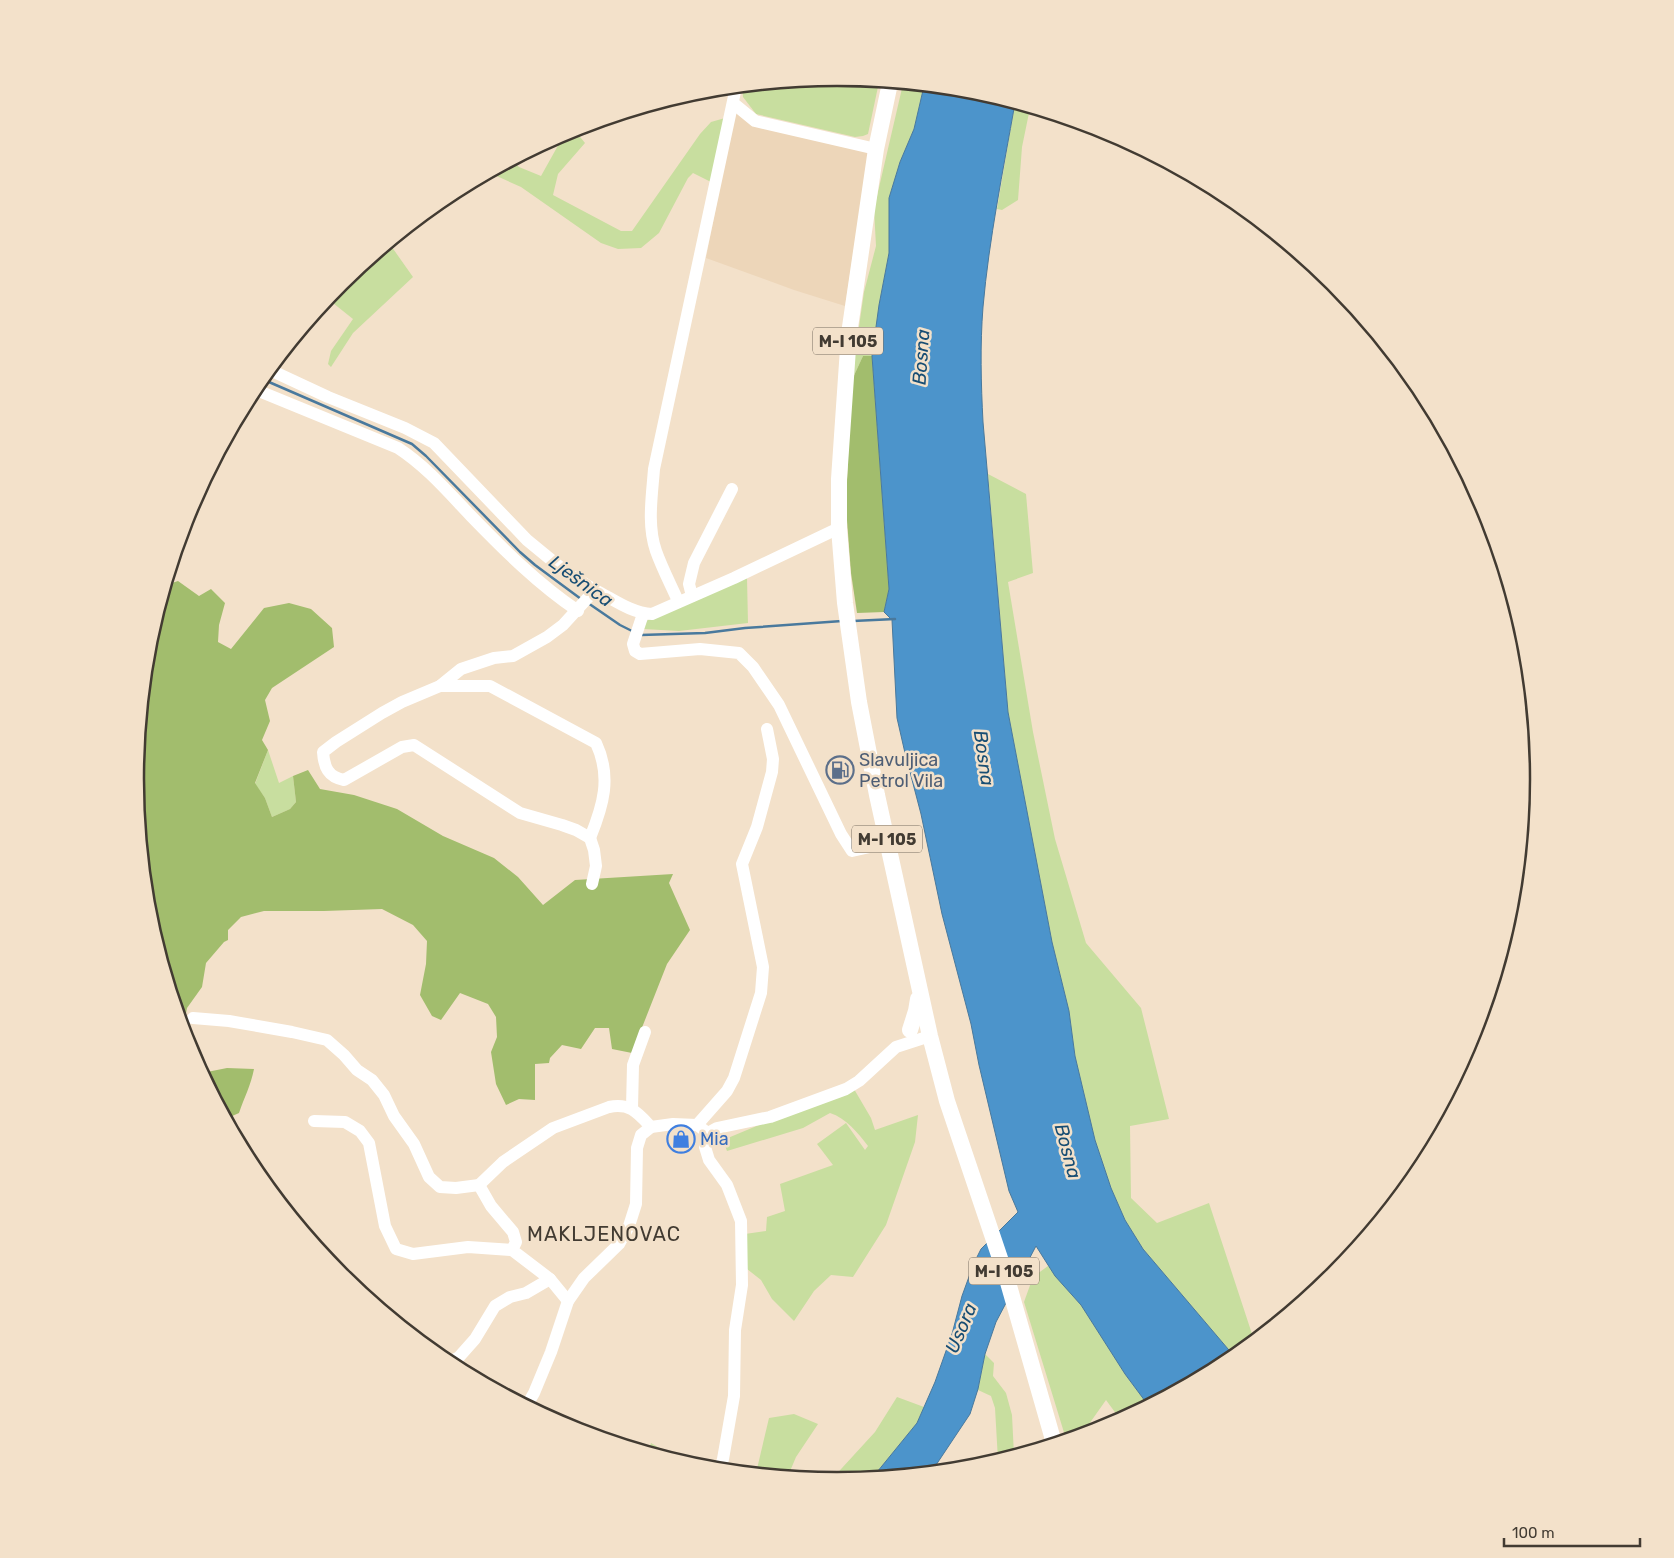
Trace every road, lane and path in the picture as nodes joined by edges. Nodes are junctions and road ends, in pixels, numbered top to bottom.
1 (889, 89) edge
2 (735, 94) edge
3 (733, 103) junction
4 (876, 149) junction
5 (276, 373) edge
6 (262, 392) edge
7 (732, 489) dead end
8 (839, 528) junction
9 (592, 593) junction
10 (692, 596) junction
11 (678, 601) junction
12 (579, 609) junction
13 (640, 619) junction
14 (440, 686) junction
15 (767, 729) dead end
16 (590, 838) junction
17 (888, 843) junction
18 (592, 884) dead end
19 (919, 992) junction
20 (193, 1018) dead end
21 (910, 1030) junction
22 (645, 1032) dead end
23 (929, 1034) junction
24 (896, 1047) junction
25 (632, 1108) junction
26 (314, 1121) dead end
27 (697, 1125) junction
28 (651, 1127) junction
29 (708, 1134) junction
30 (479, 1185) junction
31 (512, 1250) junction
32 (550, 1279) junction
33 (568, 1301) junction
34 (457, 1358) edge
35 (530, 1400) edge
36 (1052, 1437) edge
37 (722, 1462) edge

1 - 4 main road, M-I 105
2 - 3 street
3 - 4 street
3 - 11 street
4 - 8 main road, M-I 105
5 - 9 street
6 - 12 street
7 - 10 street
8 - 10 street
8 - 17 main road, M-I 105
9 - 12 street
9 - 13 street
10 - 11 street
11 - 13 street
12 - 14 street
13 - 17 street
14 - 16 street
14 - 16 street
15 - 27 street
16 - 18 street
17 - 19 main road, M-I 105
19 - 21 main road
19 - 23 main road, M-I 105
20 - 30 street
21 - 23 street
21 - 24 street
22 - 25 street
23 - 24 street
23 - 36 main road, M-I 105
24 - 29 street
25 - 28 street
25 - 30 street
26 - 31 street
27 - 28 street
27 - 29 street
28 - 33 street
29 - 37 street
30 - 31 street
31 - 32 street
32 - 33 street
32 - 34 street
33 - 35 street

